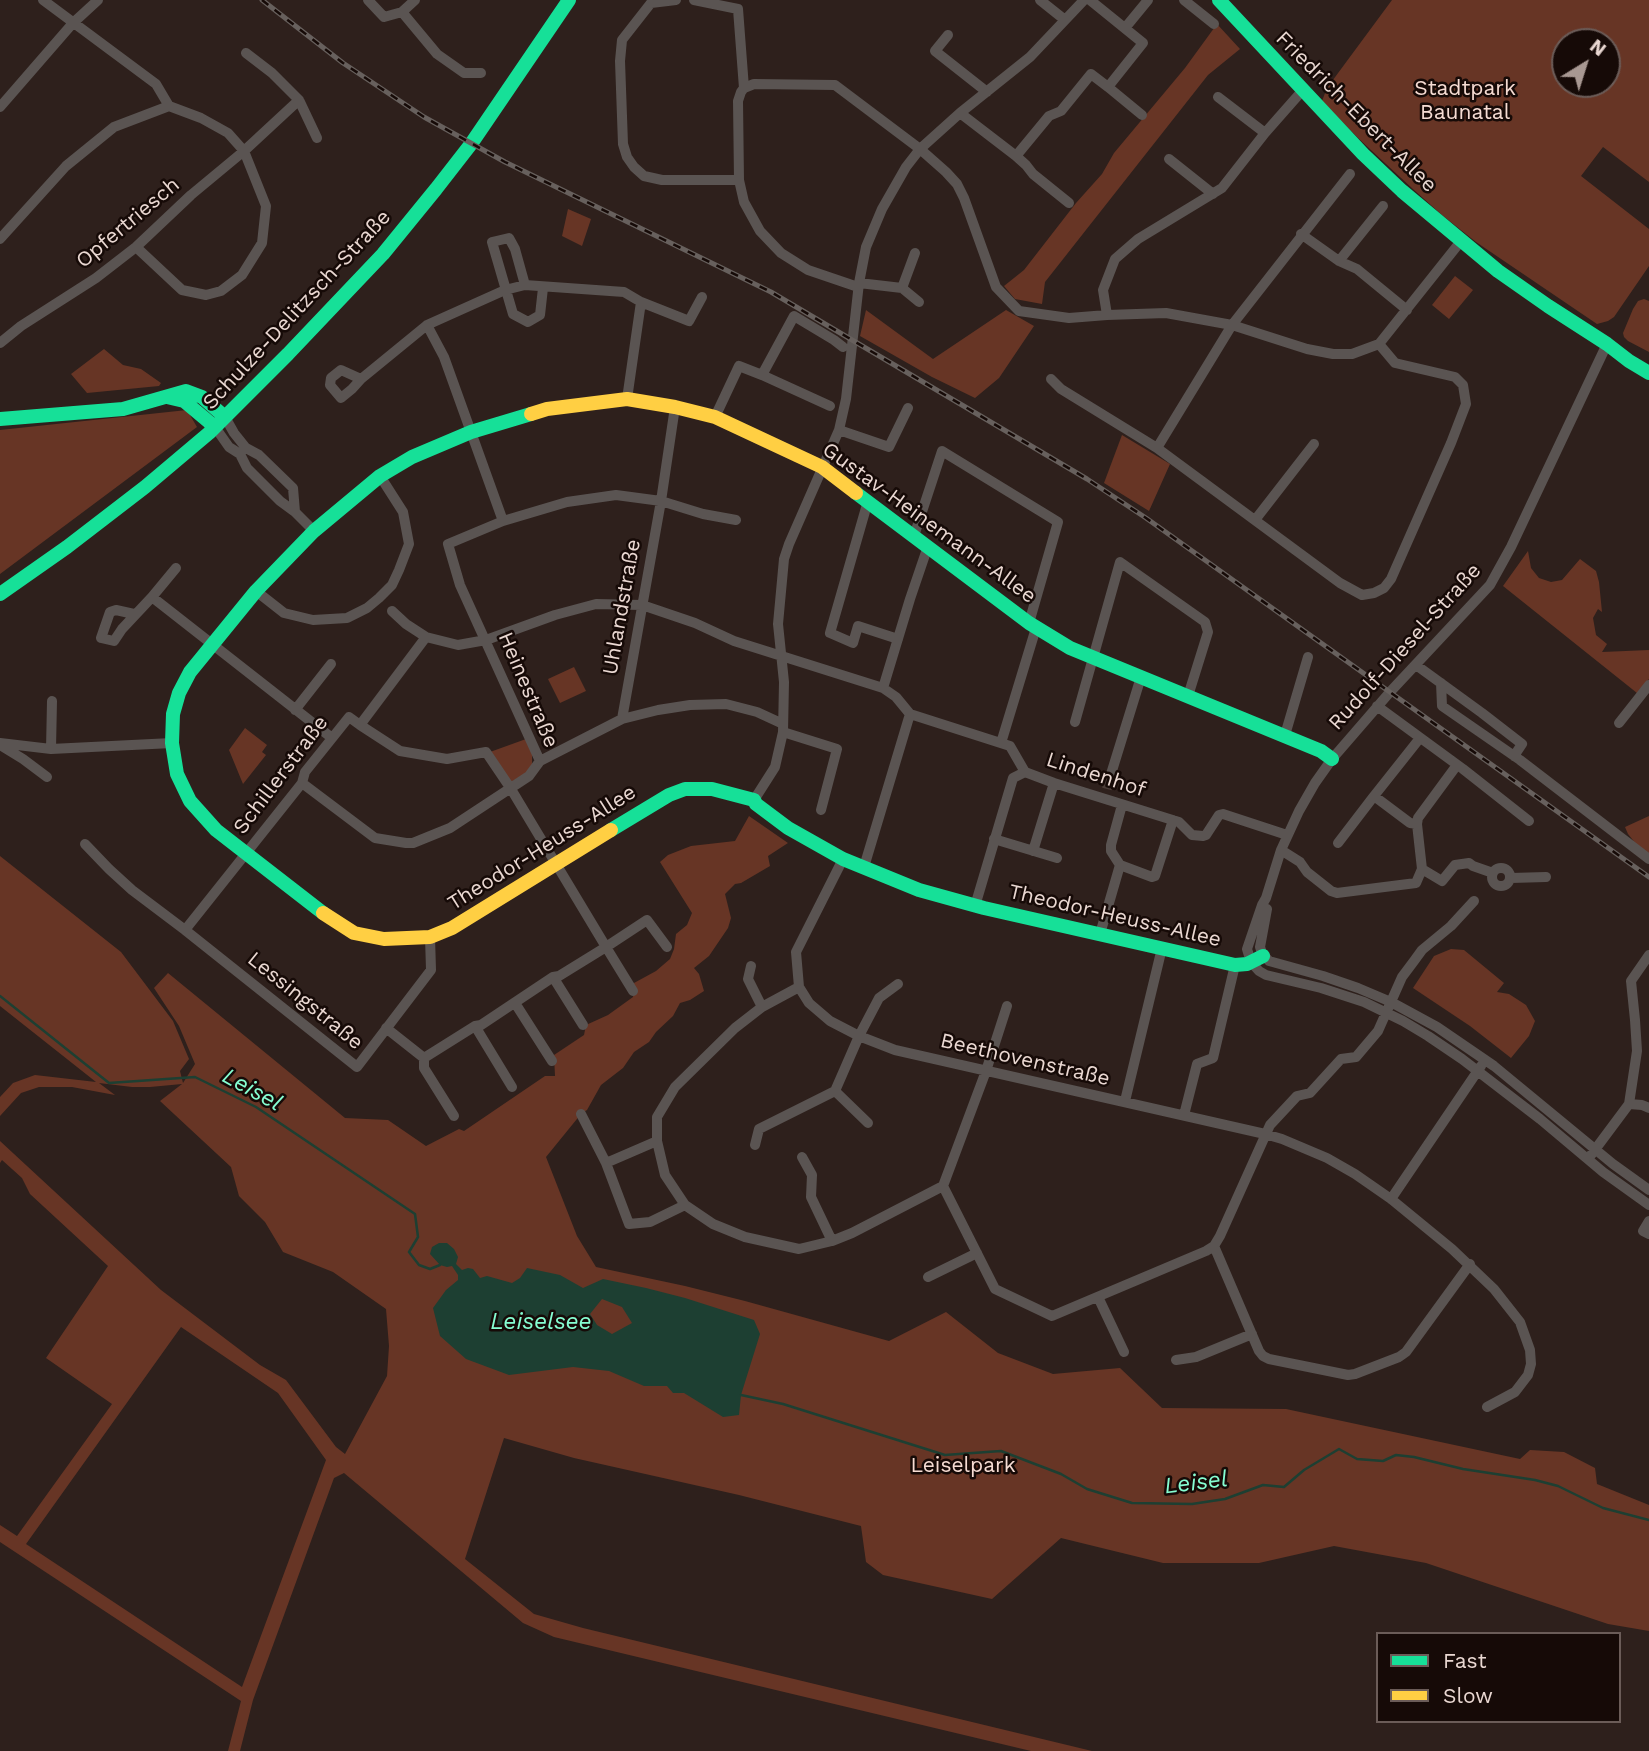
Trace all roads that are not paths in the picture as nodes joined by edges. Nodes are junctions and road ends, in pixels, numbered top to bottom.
1 (43, 0) edge
2 (98, 0) edge
3 (368, 0) edge
4 (415, 0) edge
5 (569, 0) edge
6 (676, 0) edge
7 (694, 0) edge
8 (1040, 0) edge
9 (1084, 0) edge
10 (1090, 0) edge
11 (1147, 0) edge
12 (1184, 0) edge
13 (1219, 0) edge
14 (402, 12) junction
15 (1065, 20) junction
16 (73, 23) junction
17 (1214, 24) dead end
18 (1125, 28) junction
19 (947, 35) dead end
20 (246, 53) dead end
21 (481, 73) dead end
22 (1108, 87) junction
23 (744, 88) junction
24 (1302, 91) junction
25 (987, 92) junction
26 (1218, 97) dead end
27 (299, 100) junction
28 (169, 106) junction
29 (0, 107) edge
30 (960, 113) junction
31 (1142, 115) dead end
32 (1265, 133) junction
33 (317, 138) dead end
34 (920, 149) junction
35 (243, 151) junction
36 (1016, 156) junction
37 (1169, 159) dead end
38 (1350, 174) dead end
39 (739, 180) junction
40 (1213, 194) junction
41 (1069, 204) dead end
42 (1383, 206) dead end
43 (1301, 234) junction
44 (0, 239) edge
45 (1461, 242) junction
46 (136, 247) junction
47 (915, 253) dead end
48 (1339, 261) junction
49 (525, 285) junction
50 (858, 285) junction
51 (542, 288) junction
52 (902, 288) junction
53 (505, 290) junction
54 (702, 298) dead end
55 (641, 302) junction
56 (919, 302) dead end
57 (1407, 310) junction
58 (1107, 315) junction
59 (1232, 324) junction
60 (427, 325) junction
61 (0, 343) edge
62 (1379, 344) junction
63 (1607, 344) junction
64 (843, 347) dead end
65 (1649, 363) edge
66 (1649, 373) edge
67 (762, 375) junction
68 (361, 379) dead end
69 (1051, 379) dead end
70 (627, 399) junction
71 (830, 406) dead end
72 (676, 407) junction
73 (908, 408) dead end
74 (715, 417) junction
75 (0, 419) edge
76 (220, 422) junction
77 (839, 430) junction
78 (471, 432) junction
79 (1314, 444) dead end
80 (1157, 448) junction
81 (243, 451) junction
82 (822, 467) junction
83 (380, 476) junction
84 (868, 501) junction
85 (661, 502) junction
86 (295, 512) junction
87 (736, 520) dead end
88 (1255, 520) junction
89 (503, 521) junction
90 (314, 531) junction
91 (914, 536) junction
92 (929, 548) junction
93 (176, 568) dead end
94 (256, 591) junction
95 (0, 594) edge
96 (152, 597) junction
97 (642, 605) junction
98 (392, 611) dead end
99 (134, 614) dead end
100 (1032, 625) junction
101 (426, 637) junction
102 (898, 639) junction
103 (486, 640) junction
104 (212, 643) junction
105 (782, 655) junction
106 (1308, 657) dead end
107 (1093, 658) junction
108 (331, 664) dead end
109 (1416, 665) junction
110 (1141, 677) junction
111 (1441, 683) junction
112 (1649, 685) edge
113 (883, 688) junction
114 (1188, 695) junction
115 (52, 701) dead end
116 (1377, 706) junction
117 (295, 710) junction
118 (910, 714) junction
119 (622, 719) junction
120 (1075, 722) dead end
121 (1619, 723) dead end
122 (360, 725) junction
123 (783, 728) junction
124 (1285, 735) junction
125 (332, 738) junction
126 (1420, 738) junction
127 (172, 743) junction
128 (1001, 743) junction
129 (0, 744) edge
130 (51, 749) junction
131 (1514, 756) junction
132 (1332, 759) junction
133 (540, 761) junction
134 (1457, 765) junction
135 (1025, 772) junction
136 (1111, 775) tunnel mouth
137 (47, 778) dead end
138 (302, 783) junction
139 (1054, 783) junction
140 (511, 789) junction
141 (1374, 796) junction
142 (754, 800) junction
143 (1122, 804) junction
144 (821, 810) dead end
145 (1173, 820) junction
146 (1529, 821) dead end
147 (1417, 824) junction
148 (1287, 835) junction
149 (995, 839) junction
150 (1338, 843) dead end
151 (85, 844) dead end
152 (1281, 850) junction
153 (1033, 851) junction
154 (247, 854) junction
155 (1057, 858) dead end
156 (843, 859) junction
157 (1649, 859) edge
158 (556, 863) junction
159 (1120, 865) junction
160 (864, 867) junction
161 (1422, 867) junction
162 (1546, 877) dead end
163 (1474, 901) dead end
164 (975, 906) junction
165 (185, 930) junction
166 (1100, 934) junction
167 (430, 937) junction
168 (607, 947) junction
169 (667, 947) dead end
170 (1162, 948) junction
171 (1649, 956) edge
172 (1257, 959) junction
173 (751, 965) dead end
174 (1236, 965) junction
175 (553, 977) junction
176 (898, 984) dead end
177 (799, 987) junction
178 (633, 991) dead end
179 (515, 1003) junction
180 (1007, 1006) dead end
181 (762, 1007) junction
182 (1389, 1007) junction
183 (583, 1025) dead end
184 (475, 1026) junction
185 (386, 1028) junction
186 (859, 1036) junction
187 (424, 1058) junction
188 (1485, 1060) junction
189 (552, 1061) dead end
190 (1478, 1070) junction
191 (986, 1071) junction
192 (512, 1087) dead end
193 (835, 1091) junction
194 (1125, 1101) junction
195 (1629, 1104) junction
196 (1649, 1108) edge
197 (581, 1114) dead end
198 (1184, 1115) junction
199 (454, 1116) dead end
200 (868, 1124) dead end
201 (1265, 1134) junction
202 (657, 1141) junction
203 (755, 1145) dead end
204 (1595, 1150) junction
205 (802, 1157) dead end
206 (1588, 1159) junction
207 (606, 1163) junction
208 (943, 1186) junction
209 (1649, 1190) edge
210 (1391, 1199) junction
211 (685, 1205) junction
212 (1649, 1205) edge
213 (1649, 1221) edge
214 (1649, 1234) edge
215 (832, 1241) junction
216 (1214, 1246) junction
217 (977, 1253) junction
218 (1470, 1264) junction
219 (928, 1277) dead end
220 (1098, 1297) junction
221 (1252, 1334) junction
222 (1124, 1352) dead end
223 (1176, 1360) dead end
224 (1487, 1408) dead end

1 - 16 street
2 - 16 street
3 - 14 street
4 - 14 street
5 - 76 street, Schulze-Delitzsch-Straße
6 - 39 street
7 - 23 street
8 - 15 street
9 - 15 street
10 - 18 street
11 - 18 street
12 - 17 street
13 - 24 street, Friedrich-Ebert-Allee
14 - 21 street
15 - 25 street
16 - 28 street
16 - 29 street
18 - 22 street
19 - 25 street
20 - 27 street
22 - 31 street
22 - 36 street
23 - 34 street
23 - 39 street
24 - 32 street
24 - 45 street, Friedrich-Ebert-Allee
25 - 30 street
26 - 32 street
27 - 33 street
27 - 35 street, Opfertriesch
28 - 35 street
28 - 44 street
30 - 34 street
30 - 36 street
32 - 40 street
34 - 50 street
34 - 58 street
35 - 46 street, Opfertriesch
35 - 46 street
36 - 41 street
37 - 40 street
38 - 43 street
39 - 50 street
40 - 58 street
42 - 48 street
43 - 48 street
43 - 59 street
45 - 57 street
45 - 63 street, Friedrich-Ebert-Allee
46 - 61 street, Opfertriesch
47 - 52 street
48 - 57 street
49 - 51 street
49 - 53 street
49 - 53 street
50 - 52 street
50 - 77 street
51 - 53 street
51 - 55 street
52 - 56 street
53 - 60 street
54 - 55 street
55 - 70 street
57 - 62 street
58 - 59 street
59 - 62 street
59 - 80 street
60 - 68 street
60 - 78 street
62 - 88 street
63 - 65 street, Friedrich-Ebert-Allee
63 - 66 street, Friedrich-Ebert-Allee
63 - 109 street, Rudolf-Diesel-Straße
64 - 67 street
67 - 71 street
67 - 74 street
69 - 80 street
70 - 72 street, Gustav-Heinemann-Allee
70 - 78 street, Gustav-Heinemann-Allee
72 - 74 street, Gustav-Heinemann-Allee
72 - 85 street, Uhlandstraße
73 - 77 street
74 - 82 street, Gustav-Heinemann-Allee
75 - 76 street
76 - 81 street
76 - 95 street, Schulze-Delitzsch-Straße
77 - 82 street
78 - 83 street, Gustav-Heinemann-Allee
78 - 89 street
79 - 88 street
80 - 88 street
81 - 86 street
81 - 86 street
82 - 84 street, Gustav-Heinemann-Allee
82 - 105 street
83 - 90 street, Gustav-Heinemann-Allee
83 - 94 street
84 - 91 street, Gustav-Heinemann-Allee
84 - 102 street
85 - 87 street
85 - 89 street, Heinestraße
85 - 97 street, Uhlandstraße
86 - 90 street
89 - 103 street, Heinestraße
90 - 94 street, Theodor-Heuss-Allee
91 - 92 street, Gustav-Heinemann-Allee
91 - 100 street
92 - 100 street, Gustav-Heinemann-Allee
92 - 102 street
93 - 96 street
94 - 104 street, Theodor-Heuss-Allee
96 - 99 street
96 - 104 street
97 - 103 street
97 - 105 street
97 - 119 street, Uhlandstraße
98 - 101 street
100 - 107 street, Gustav-Heinemann-Allee
100 - 128 street
101 - 103 street
101 - 122 street, Schillerstraße
102 - 113 street
103 - 133 street, Heinestraße
104 - 117 street
104 - 127 street, Theodor-Heuss-Allee
105 - 113 street
105 - 123 street
106 - 124 street
107 - 110 street, Gustav-Heinemann-Allee
107 - 114 street
107 - 120 street
108 - 117 street
109 - 111 street
109 - 116 street, Rudolf-Diesel-Straße
110 - 114 street, Gustav-Heinemann-Allee
110 - 136 street
111 - 131 street
111 - 131 street
112 - 121 street
113 - 118 street
114 - 124 street, Gustav-Heinemann-Allee
115 - 130 street
116 - 126 street
116 - 132 street, Rudolf-Diesel-Straße
117 - 125 street
118 - 128 street
118 - 160 street
119 - 123 street
119 - 133 street
122 - 125 street, Schillerstraße
122 - 140 street
123 - 142 street
123 - 144 street
124 - 132 street, Gustav-Heinemann-Allee
125 - 138 street, Schillerstraße
126 - 134 street
126 - 141 street
127 - 130 street
127 - 154 street, Theodor-Heuss-Allee
128 - 135 street, Lindenhof
129 - 130 street
129 - 137 street
131 - 157 street
132 - 148 street, Rudolf-Diesel-Straße
133 - 140 street, Heinestraße
134 - 146 street
134 - 147 street
135 - 139 street, Lindenhof
135 - 149 street
138 - 140 street, Heinestraße
138 - 154 street, Schillerstraße
139 - 143 street, Lindenhof
139 - 153 street
140 - 158 street
141 - 147 street
141 - 150 street
142 - 156 street, Theodor-Heuss-Allee
142 - 158 street, Theodor-Heuss-Allee
143 - 145 street, Lindenhof
143 - 159 street
145 - 148 street, Lindenhof
145 - 159 street
147 - 161 street
148 - 152 street, Rudolf-Diesel-Straße
149 - 153 street
149 - 164 street
151 - 165 street
152 - 161 street
152 - 172 street, Rudolf-Diesel-Straße
153 - 155 street
154 - 165 street
154 - 167 street, Theodor-Heuss-Allee
156 - 160 street, Theodor-Heuss-Allee
156 - 177 street
158 - 167 street, Theodor-Heuss-Allee
158 - 168 street
159 - 166 street
160 - 164 street, Theodor-Heuss-Allee
161 - 162 street
163 - 182 street
164 - 166 street, Theodor-Heuss-Allee
165 - 185 street, Lessingstraße
166 - 170 street, Theodor-Heuss-Allee
167 - 185 street, Lessingstraße
168 - 169 street
168 - 175 street
168 - 178 street
170 - 174 street, Theodor-Heuss-Allee
170 - 194 street
171 - 195 street
172 - 174 street, Theodor-Heuss-Allee
172 - 182 street
173 - 181 street
174 - 198 street
175 - 179 street
175 - 183 street
176 - 186 street
177 - 181 street
177 - 186 street, Beethovenstraße
179 - 184 street
179 - 189 street
180 - 191 street
181 - 202 street
182 - 188 street
182 - 190 street
182 - 201 street
184 - 187 street
184 - 192 street
185 - 187 street
186 - 191 street, Beethovenstraße
186 - 193 street
187 - 199 street
188 - 190 street
188 - 204 street
190 - 206 street
190 - 210 street
191 - 194 street, Beethovenstraße
191 - 208 street
193 - 200 street
193 - 203 street
194 - 198 street, Beethovenstraße
195 - 196 street
195 - 204 street
197 - 207 street
198 - 201 street, Beethovenstraße
201 - 210 street, Beethovenstraße
201 - 216 street
202 - 207 street
202 - 211 street
204 - 206 street
204 - 209 street
205 - 215 street
206 - 212 street
207 - 211 street
208 - 215 street
208 - 217 street
210 - 218 street, Beethovenstraße
211 - 215 street
213 - 214 street
216 - 220 street
216 - 221 street
217 - 219 street
217 - 220 street
218 - 221 street
218 - 224 street, Beethovenstraße
220 - 222 street
221 - 223 street

